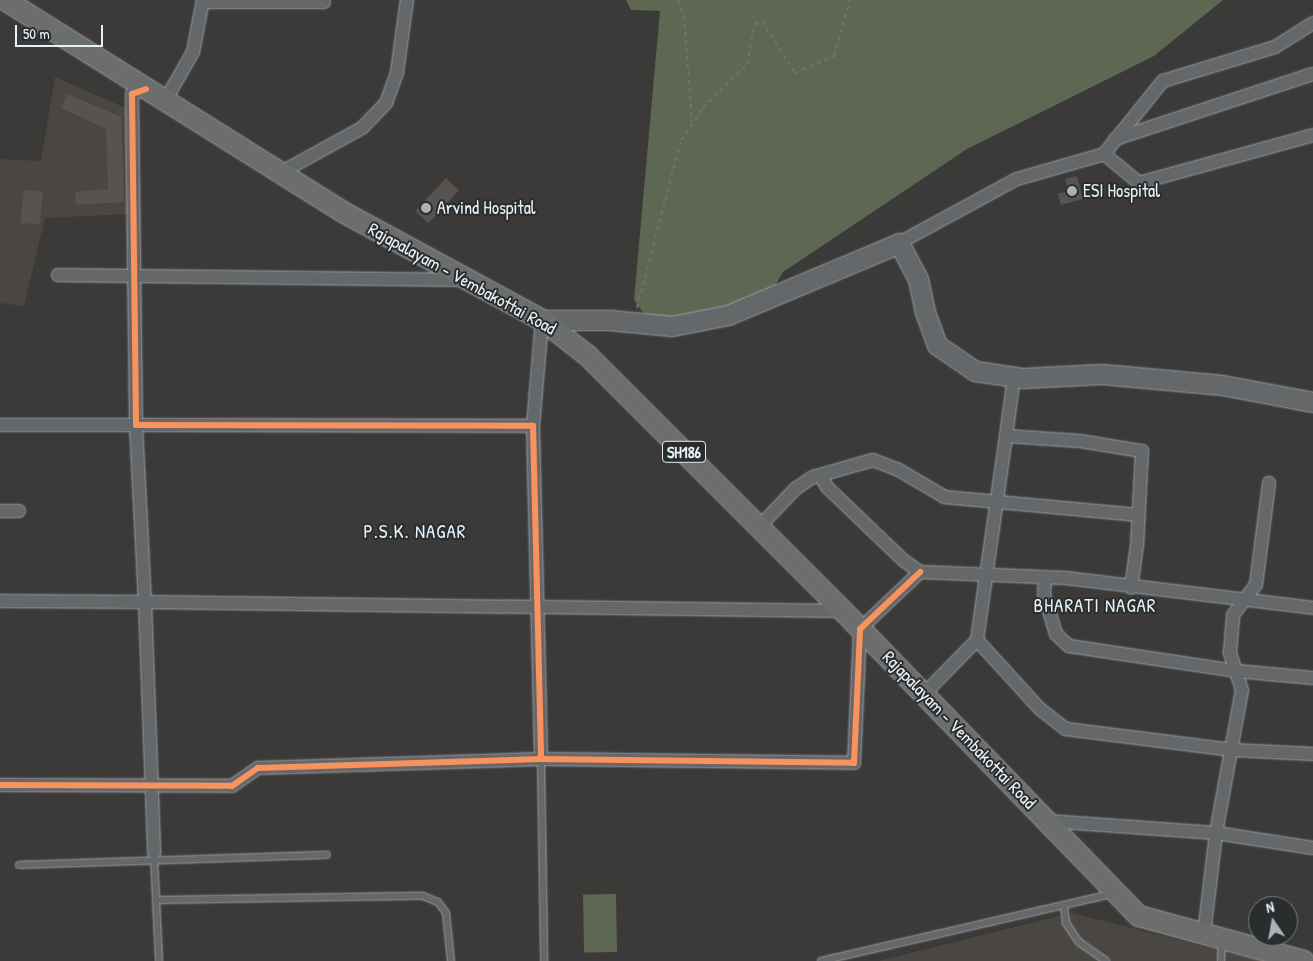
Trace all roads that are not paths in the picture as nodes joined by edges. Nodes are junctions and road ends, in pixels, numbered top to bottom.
1 (5, 0) edge
2 (407, 0) edge
3 (203, 1) edge
4 (324, 2) dead end
5 (1313, 23) edge
6 (1313, 74) edge
7 (146, 89) junction
8 (165, 101) junction
9 (1313, 135) edge
10 (1115, 139) junction
11 (1104, 154) junction
12 (280, 173) junction
13 (899, 243) junction
14 (136, 273) junction
15 (58, 275) dead end
16 (469, 280) junction
17 (542, 320) junction
18 (1014, 377) junction
19 (1313, 402) edge
20 (0, 425) edge
21 (136, 426) junction
22 (533, 426) junction
23 (1006, 436) junction
24 (821, 477) junction
25 (1269, 483) dead end
26 (995, 503) junction
27 (0, 511) edge
28 (19, 511) dead end
29 (1138, 515) junction
30 (759, 527) junction
31 (920, 572) junction
32 (986, 572) junction
33 (1045, 580) junction
34 (1131, 588) junction
35 (0, 600) edge
36 (1245, 601) junction
37 (145, 602) junction
38 (538, 605) junction
39 (1313, 608) edge
40 (843, 611) junction
41 (860, 629) junction
42 (977, 640) junction
43 (1237, 671) junction
44 (1313, 678) edge
45 (924, 694) junction
46 (1233, 750) junction
47 (1313, 754) edge
48 (540, 759) junction
49 (0, 785) edge
50 (151, 785) junction
51 (1048, 821) junction
52 (1216, 833) junction
53 (1313, 848) edge
54 (327, 855) dead end
55 (154, 857) junction
56 (19, 865) dead end
57 (1117, 893) junction
58 (156, 900) junction
59 (1064, 906) junction
60 (1213, 936) junction
61 (159, 961) edge
62 (451, 961) edge
63 (544, 961) edge
64 (821, 961) edge
65 (1106, 961) edge
66 (1221, 961) edge
67 (1304, 961) edge

1 - 7 main road, Rajapalayam - Vembakottai Road / SH186
2 - 12 street
3 - 4 street
3 - 8 street
5 - 10 street
6 - 10 street
7 - 8 main road, Rajapalayam - Vembakottai Road / SH186
7 - 14 street
8 - 12 main road, Rajapalayam - Vembakottai Road / SH186
9 - 11 street
10 - 11 street
11 - 13 street
12 - 16 main road, Rajapalayam - Vembakottai Road / SH186
13 - 17 street
13 - 18 street
14 - 15 street
14 - 16 street
14 - 21 street
16 - 17 main road, Rajapalayam - Vembakottai Road / SH186
17 - 22 street
17 - 30 main road, Rajapalayam - Vembakottai Road / SH186
18 - 19 street
18 - 23 street
20 - 21 street
21 - 22 street
21 - 37 street
22 - 38 street
23 - 26 street
23 - 29 street
24 - 26 street
24 - 30 street
24 - 31 street
25 - 36 street
26 - 29 street
26 - 32 street
27 - 28 street
29 - 34 street
30 - 40 main road, Rajapalayam - Vembakottai Road / SH186
31 - 32 street
31 - 41 street
32 - 33 street
32 - 42 street
33 - 34 street
33 - 43 street
34 - 36 street
35 - 37 street
36 - 39 street
36 - 43 street
37 - 38 street
37 - 50 street
38 - 40 street
38 - 48 street
40 - 41 main road, Rajapalayam - Vembakottai Road / SH186
41 - 45 main road, Rajapalayam - Vembakottai Road / SH186
41 - 48 street
42 - 45 street
42 - 46 street
43 - 44 street
43 - 46 street
45 - 51 main road, Rajapalayam - Vembakottai Road / SH186
46 - 47 street
46 - 52 street
48 - 50 street
48 - 63 lane
49 - 50 street
50 - 55 street
51 - 52 street
51 - 57 main road, Rajapalayam - Vembakottai Road / SH186
52 - 53 street
52 - 60 street
54 - 55 lane
55 - 56 lane
55 - 58 lane
57 - 59 lane
57 - 60 main road, Rajapalayam - Vembakottai Road / SH186
58 - 61 lane
58 - 62 lane
59 - 64 lane
59 - 65 lane
60 - 66 lane
60 - 67 main road, Rajapalayam - Vembakottai Road / SH186

